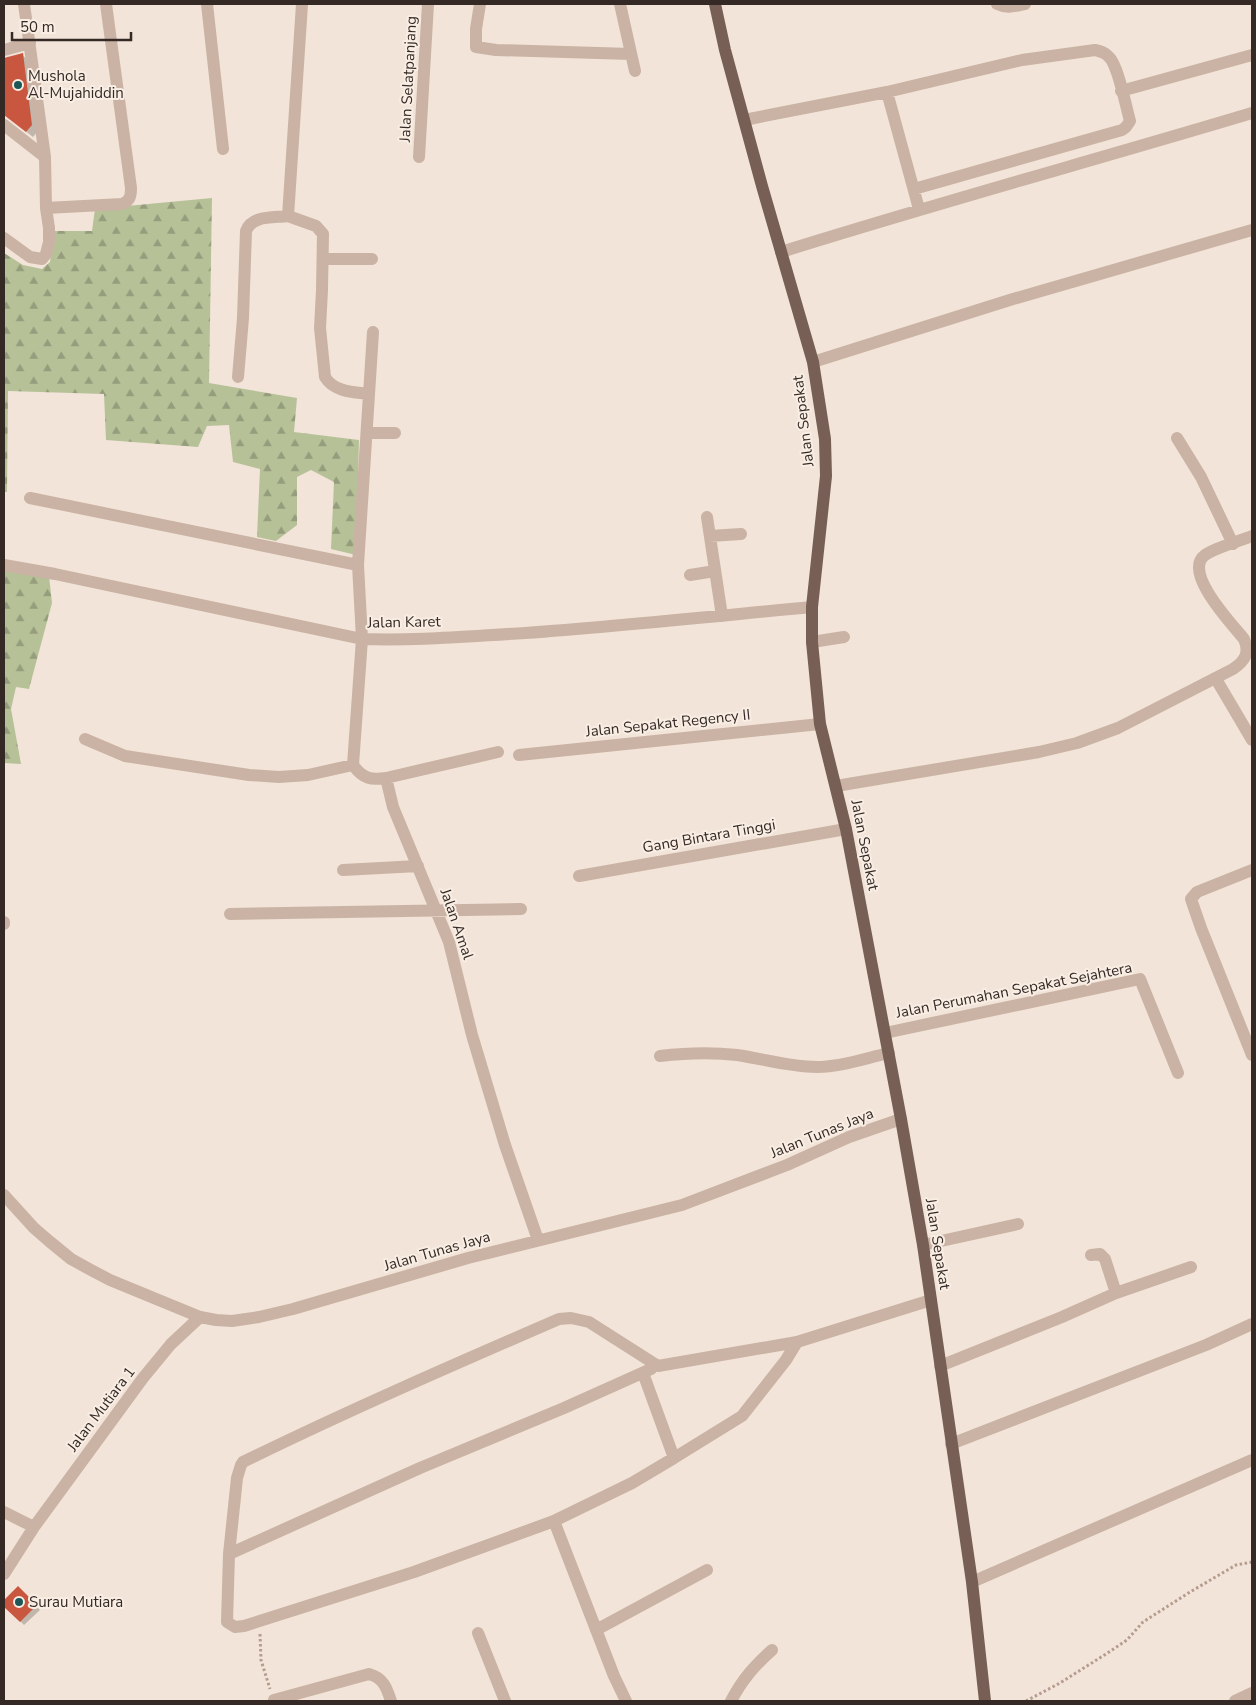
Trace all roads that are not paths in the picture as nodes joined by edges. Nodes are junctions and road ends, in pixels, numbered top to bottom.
1 (24, 4) edge
2 (106, 4) edge
3 (208, 4) edge
4 (302, 4) edge
5 (428, 4) edge
6 (480, 4) edge
7 (620, 4) edge
8 (715, 4) edge
9 (997, 4) edge
10 (1025, 4) edge
11 (30, 43) junction
12 (4, 50) edge
13 (631, 54) junction
14 (1252, 55) edge
15 (635, 71) dead end
16 (1121, 91) junction
17 (887, 92) junction
18 (1252, 113) edge
19 (744, 120) junction
20 (4, 125) edge
21 (223, 149) dead end
22 (45, 157) junction
23 (419, 157) dead end
24 (914, 189) junction
25 (46, 208) junction
26 (919, 209) junction
27 (288, 216) junction
28 (1252, 230) edge
29 (4, 238) edge
30 (781, 252) junction
31 (323, 259) junction
32 (372, 259) dead end
33 (373, 332) dead end
34 (813, 362) junction
35 (238, 377) dead end
36 (369, 394) junction
37 (366, 433) junction
38 (396, 433) dead end
39 (1177, 438) dead end
40 (30, 498) dead end
41 (707, 517) dead end
42 (741, 534) dead end
43 (710, 536) junction
44 (1252, 536) edge
45 (1233, 544) junction
46 (4, 565) edge
47 (358, 565) junction
48 (715, 571) junction
49 (690, 575) dead end
50 (812, 607) junction
51 (722, 616) junction
52 (844, 637) dead end
53 (362, 639) junction
54 (812, 642) junction
55 (1216, 679) junction
56 (1246, 716) edge
57 (820, 724) junction
58 (84, 739) dead end
59 (1252, 740) edge
60 (498, 752) dead end
61 (519, 755) dead end
62 (353, 765) junction
63 (386, 778) junction
64 (836, 786) junction
65 (846, 829) junction
66 (418, 866) junction
67 (343, 870) dead end
68 (1252, 870) edge
69 (579, 876) dead end
70 (521, 908) dead end
71 (436, 911) junction
72 (230, 914) dead end
73 (885, 1033) junction
74 (889, 1053) junction
75 (660, 1056) dead end
76 (1252, 1056) edge
77 (1178, 1073) dead end
78 (901, 1120) junction
79 (4, 1195) edge
80 (1018, 1224) dead end
81 (538, 1240) junction
82 (923, 1245) junction
83 (1091, 1255) dead end
84 (1191, 1267) dead end
85 (1116, 1293) junction
86 (931, 1300) junction
87 (200, 1317) junction
88 (1252, 1324) edge
89 (797, 1342) junction
90 (658, 1366) junction
91 (940, 1366) junction
92 (643, 1373) junction
93 (951, 1444) junction
94 (674, 1458) junction
95 (1252, 1460) edge
96 (4, 1512) edge
97 (554, 1521) junction
98 (34, 1527) junction
99 (229, 1554) junction
100 (707, 1570) dead end
101 (4, 1574) edge
102 (972, 1582) junction
103 (596, 1630) junction
104 (478, 1633) dead end
105 (772, 1650) dead end
106 (1252, 1693) edge
107 (274, 1700) edge
108 (391, 1701) edge
109 (505, 1701) edge
110 (626, 1701) edge
111 (731, 1701) edge
112 (985, 1701) edge
113 (1235, 1701) edge

1 - 11 street
2 - 25 street
3 - 21 street
4 - 27 street
5 - 23 street, Jalan Selatpanjang
6 - 13 street
7 - 13 street
8 - 19 main road, Jalan Sepakat
9 - 10 street
11 - 12 street
11 - 22 street
13 - 15 street
14 - 16 street
16 - 17 street
16 - 24 street
17 - 19 street
17 - 24 street
18 - 26 street
19 - 30 main road, Jalan Sepakat
20 - 22 street
22 - 25 street
24 - 26 street
25 - 29 street
26 - 30 street
27 - 31 street
27 - 35 street
28 - 34 street
30 - 34 main road, Jalan Sepakat
31 - 32 street
31 - 36 street
33 - 36 street
34 - 50 main road, Jalan Sepakat
36 - 37 street
37 - 38 street
37 - 47 street
39 - 45 street
40 - 47 street
41 - 43 street
42 - 43 street
43 - 48 street
44 - 45 street
45 - 55 street
46 - 53 street, Jalan Karet
47 - 53 street
48 - 49 street
48 - 51 street
50 - 51 street, Jalan Karet
50 - 54 main road, Jalan Sepakat
51 - 53 street, Jalan Karet
52 - 54 street
53 - 62 street
54 - 57 main road, Jalan Sepakat
55 - 56 street
55 - 64 street
56 - 59 street
57 - 61 street, Jalan Sepakat Regency II
57 - 64 main road, Jalan Sepakat
58 - 62 street
60 - 63 street
62 - 63 street
63 - 66 street, Jalan Amal
64 - 65 main road, Jalan Sepakat
65 - 69 street, Gang Bintara Tinggi
65 - 73 main road, Jalan Sepakat
66 - 67 street
66 - 71 street, Jalan Amal
68 - 76 street
70 - 71 street
71 - 72 street
71 - 81 street, Jalan Amal
73 - 74 main road, Jalan Sepakat
73 - 77 street, Jalan Perumahan Sepakat Sejahtera
74 - 75 street
74 - 78 main road, Jalan Sepakat
78 - 81 street, Jalan Tunas Jaya
78 - 82 main road, Jalan Sepakat
79 - 87 street, Jalan Tunas Jaya
80 - 82 street
81 - 87 street, Jalan Tunas Jaya
82 - 86 main road, Jalan Sepakat
83 - 85 street
84 - 85 street
85 - 91 street
86 - 89 street
86 - 91 main road, Jalan Sepakat
87 - 98 street, Jalan Mutiara 1
88 - 93 street
89 - 90 street
89 - 94 street
90 - 92 street
90 - 99 street
91 - 93 main road, Jalan Sepakat
92 - 94 street
92 - 99 street
93 - 102 main road, Jalan Sepakat
94 - 97 street
95 - 102 street
96 - 98 street
97 - 99 street
97 - 103 street
98 - 101 street, Jalan Mutiara 1
100 - 103 street
102 - 112 main road, Jalan Sepakat
103 - 110 street
104 - 109 street
105 - 111 street
106 - 113 street
107 - 108 street

